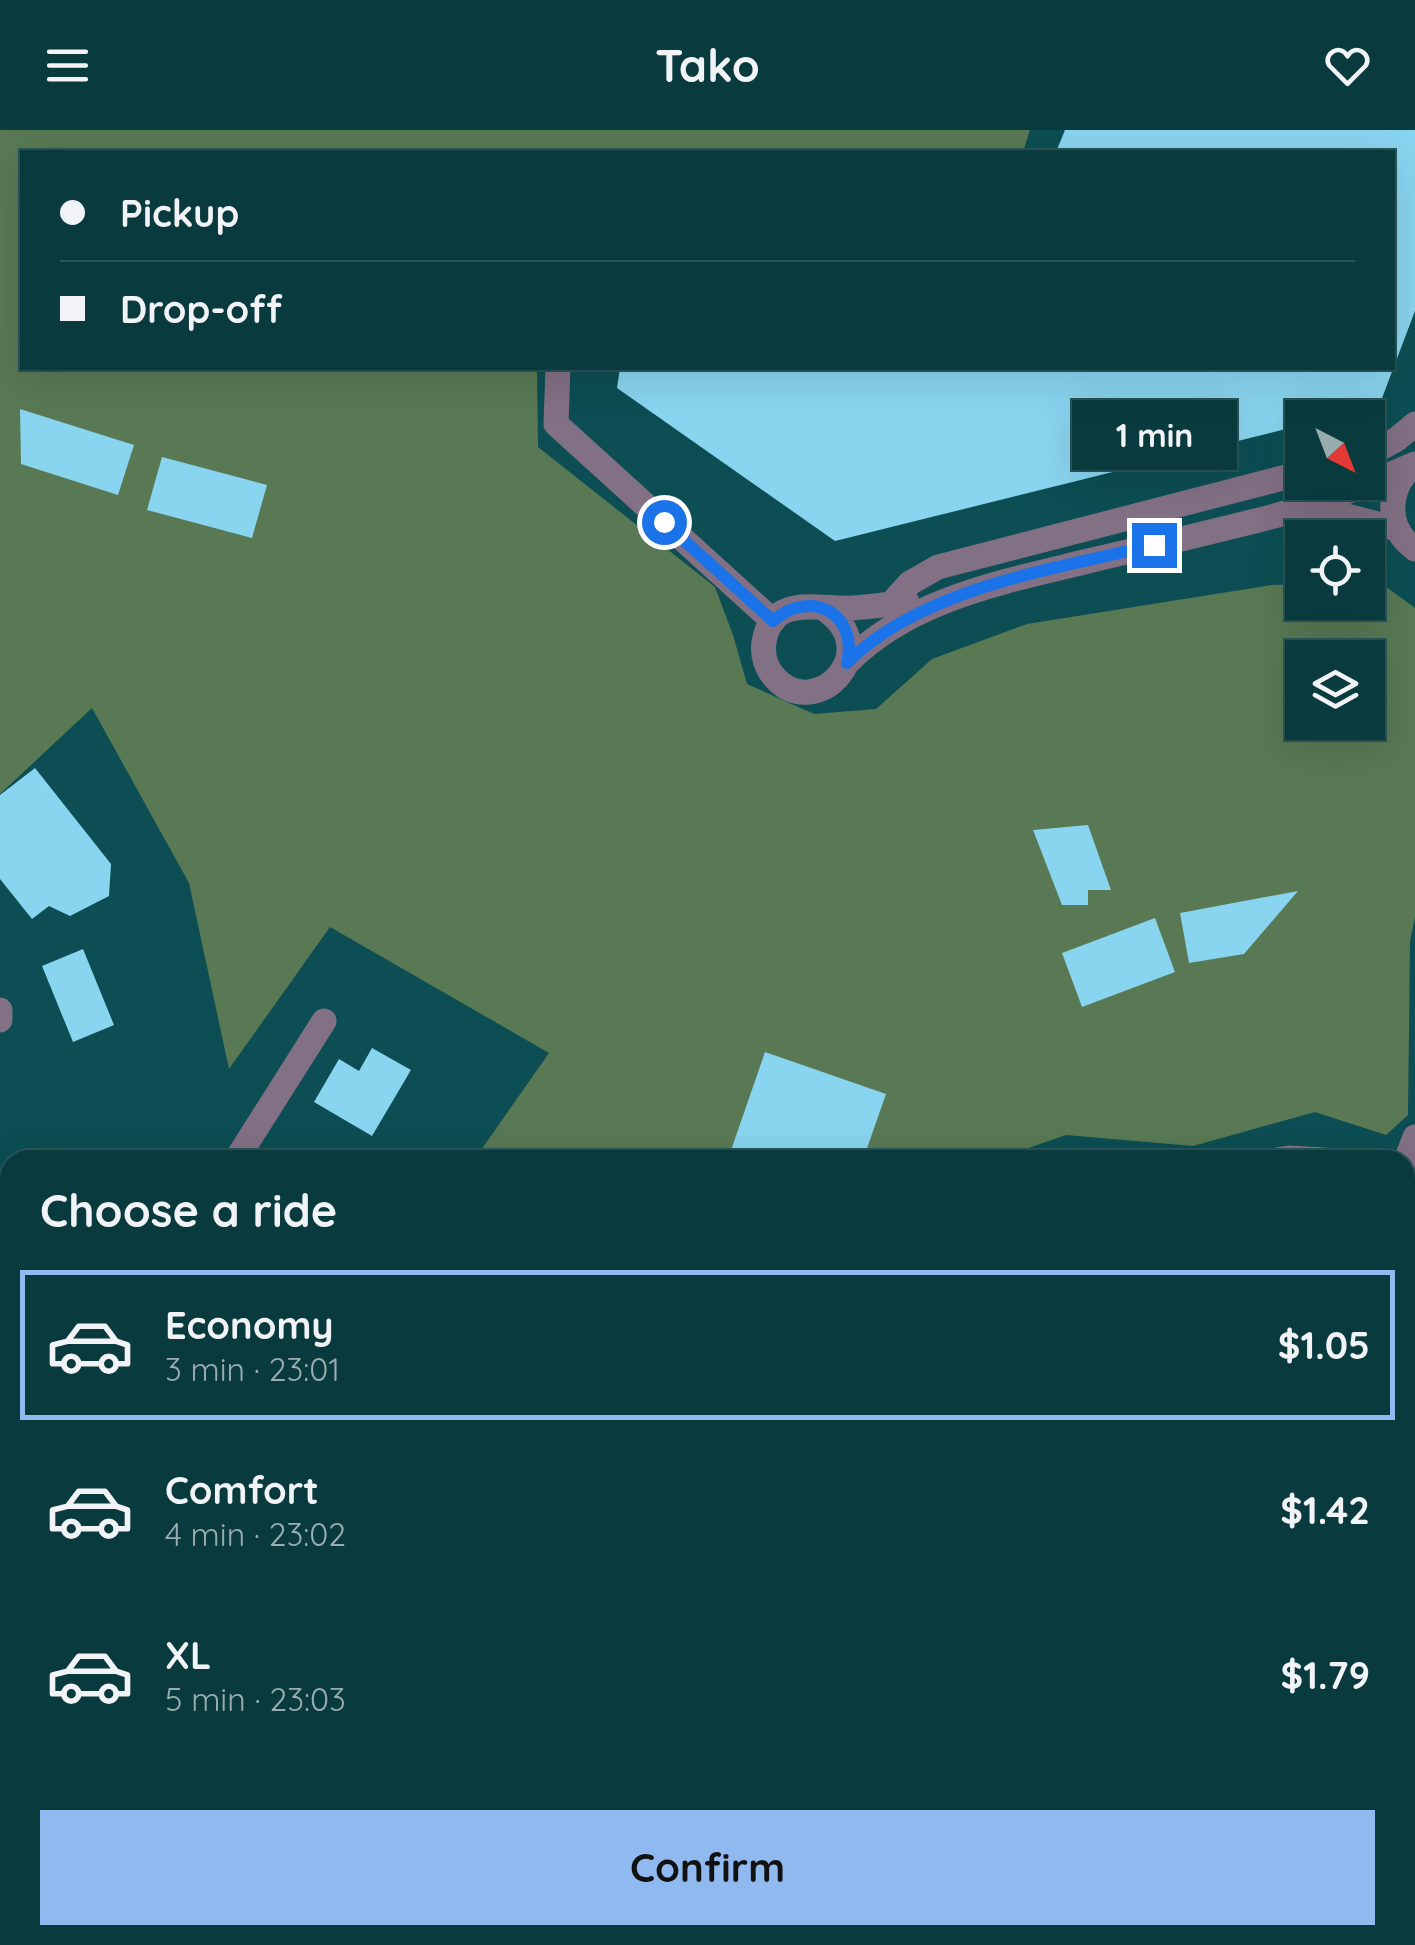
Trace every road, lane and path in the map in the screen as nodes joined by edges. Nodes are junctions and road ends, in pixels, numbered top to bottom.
1 (558, 370) edge
2 (1415, 424) edge
3 (1385, 446) edge
4 (1415, 464) edge
5 (1385, 474) edge
6 (1285, 477) edge
7 (1315, 500) edge
8 (1268, 518) junction
9 (1406, 539) edge
10 (953, 597) junction
11 (891, 604) junction
12 (824, 608) junction
13 (773, 621) junction
14 (847, 663) junction
15 (0, 1010) edge
16 (0, 1020) edge
17 (324, 1021) dead end
18 (242, 1150) edge

1 - 13 street
2 - 3 street
4 - 5 street
4 - 9 street
6 - 11 street
7 - 8 street
8 - 9 street
8 - 10 street
10 - 11 street
10 - 14 street
11 - 12 street
12 - 13 street
12 - 14 street
13 - 14 street
15 - 16 street
17 - 18 street

